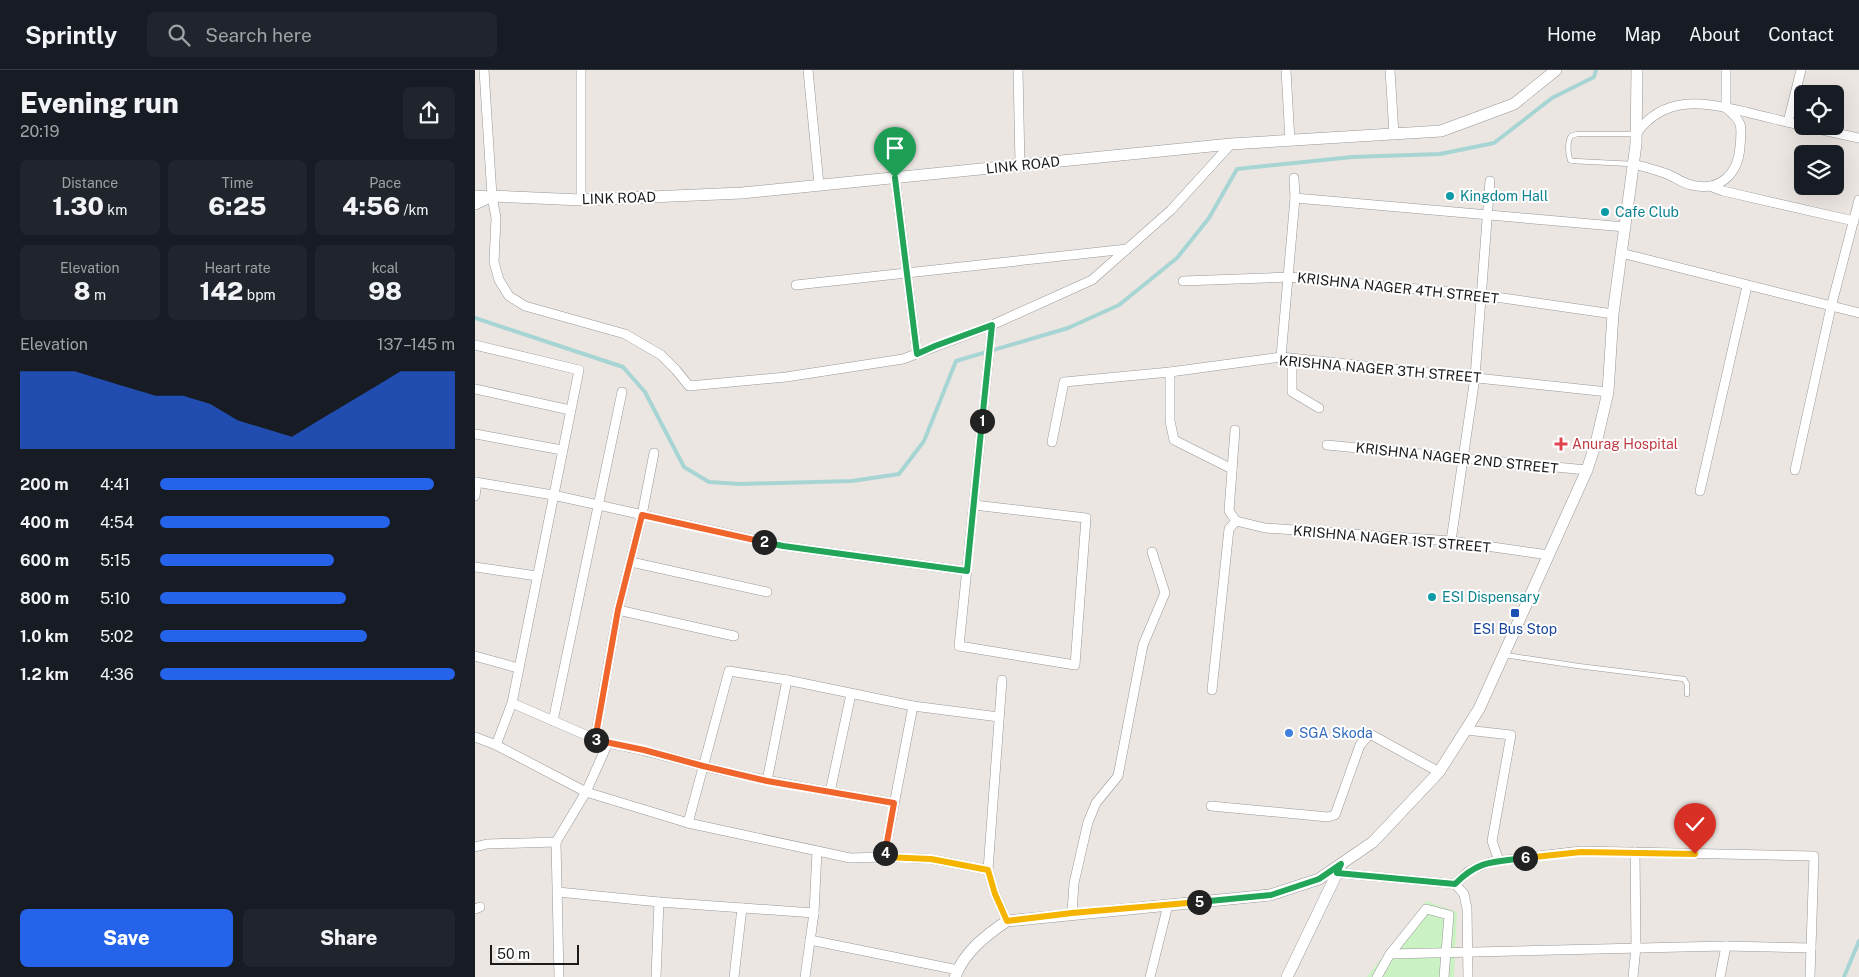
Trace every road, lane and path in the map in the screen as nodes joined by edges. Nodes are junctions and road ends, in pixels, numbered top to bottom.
1 (484, 70) edge
2 (581, 70) edge
3 (808, 70) edge
4 (1018, 70) edge
5 (1286, 70) edge
6 (1389, 70) edge
7 (1556, 70) edge
8 (1637, 70) edge
9 (1726, 70) edge
10 (1801, 70) edge
11 (1726, 108) junction
12 (1788, 122) junction
13 (1794, 124) edge
14 (1393, 134) junction
15 (1636, 134) junction
16 (1844, 135) edge
17 (1859, 138) edge
18 (1290, 141) junction
19 (1231, 144) junction
20 (1633, 164) junction
21 (1020, 165) junction
22 (895, 178) junction
23 (1294, 178) dead end
24 (1490, 180) dead end
25 (819, 185) junction
26 (1710, 186) junction
27 (475, 195) edge
28 (492, 196) junction
29 (1295, 198) junction
30 (581, 200) junction
31 (1859, 200) edge
32 (475, 204) edge
33 (1489, 215) junction
34 (1854, 221) junction
35 (1625, 228) junction
36 (1127, 249) junction
37 (1621, 253) junction
38 (906, 274) junction
39 (1289, 277) junction
40 (1183, 281) dead end
41 (796, 285) dead end
42 (1747, 286) junction
43 (1481, 295) junction
44 (1831, 307) junction
45 (1859, 313) edge
46 (1613, 314) junction
47 (992, 325) junction
48 (475, 345) edge
49 (917, 354) junction
50 (1281, 357) junction
51 (1292, 358) junction
52 (1170, 372) junction
53 (1475, 377) junction
54 (475, 389) edge
55 (622, 392) dead end
56 (1608, 392) junction
57 (1319, 408) dead end
58 (570, 410) junction
59 (1235, 430) dead end
60 (475, 434) edge
61 (1052, 442) dead end
62 (1327, 445) dead end
63 (562, 450) junction
64 (654, 454) dead end
65 (1464, 458) junction
66 (1233, 469) junction
67 (1587, 470) junction
68 (1795, 470) dead end
69 (476, 482) edge
70 (1700, 491) dead end
71 (553, 495) junction
72 (475, 496) edge
73 (974, 505) junction
74 (598, 506) junction
75 (642, 515) junction
76 (1236, 521) junction
77 (1451, 541) junction
78 (1152, 552) dead end
79 (1549, 555) junction
80 (631, 562) junction
81 (475, 566) edge
82 (967, 571) junction
83 (537, 576) junction
84 (767, 592) dead end
85 (618, 610) junction
86 (734, 636) dead end
87 (1504, 655) junction
88 (475, 656) edge
89 (518, 668) junction
90 (787, 680) junction
91 (1002, 680) dead end
92 (1212, 690) dead end
93 (851, 694) junction
94 (1687, 694) dead end
95 (512, 703) junction
96 (913, 706) junction
97 (999, 717) junction
98 (553, 721) junction
99 (1466, 730) junction
100 (475, 737) edge
101 (595, 740) junction
102 (608, 743) junction
103 (497, 745) junction
104 (703, 766) junction
105 (1439, 772) junction
106 (767, 781) junction
107 (586, 792) junction
108 (830, 792) junction
109 (894, 803) junction
110 (1211, 806) dead end
111 (688, 823) junction
112 (556, 842) junction
113 (475, 847) edge
114 (817, 851) junction
115 (1635, 852) junction
116 (884, 857) junction
117 (1499, 861) junction
118 (1339, 868) junction
119 (988, 870) junction
120 (1455, 884) junction
121 (557, 892) junction
122 (659, 902) junction
123 (1168, 905) junction
124 (742, 908) junction
125 (813, 913) junction
126 (1072, 913) junction
127 (1007, 921) junction
128 (809, 940) junction
129 (1726, 946) junction
130 (1637, 947) junction
131 (1811, 948) junction
132 (1469, 952) junction
133 (1445, 953) junction
134 (1389, 954) junction
135 (956, 973) edge
136 (559, 977) edge
137 (656, 977) edge
138 (733, 977) edge
139 (805, 977) edge
140 (1150, 977) edge
141 (1287, 977) edge
142 (1377, 977) edge
143 (1444, 977) edge
144 (1468, 977) edge
145 (1633, 977) edge
146 (1720, 977) edge
147 (1810, 977) edge

1 - 28 street
2 - 30 street
3 - 25 street
4 - 21 street
5 - 18 street
6 - 14 street
7 - 14 street, LINK ROAD
8 - 15 street
9 - 11 street
10 - 12 street
11 - 12 street
11 - 15 street
11 - 26 street
12 - 13 street
14 - 18 street, LINK ROAD
15 - 20 street
15 - 20 lane
16 - 17 street
18 - 19 street, LINK ROAD
19 - 21 street, LINK ROAD
19 - 36 street
20 - 26 street
20 - 35 street
21 - 22 street, LINK ROAD
22 - 25 street, LINK ROAD
22 - 38 street
23 - 29 street
24 - 33 street
25 - 30 street, LINK ROAD
26 - 34 street
27 - 28 street
28 - 30 street, LINK ROAD
28 - 32 street, LINK ROAD
28 - 49 street
29 - 33 street
29 - 39 street
31 - 34 street
33 - 35 street
33 - 43 street
34 - 44 street
35 - 37 street
36 - 38 street
36 - 47 street
37 - 42 street
37 - 46 street
38 - 41 street
38 - 49 street
39 - 40 street, KRISHNA NAGER 4TH STREET
39 - 43 street, KRISHNA NAGER 4TH STREET
39 - 50 street
42 - 44 street
42 - 70 street
43 - 46 street, KRISHNA NAGER 4TH STREET
43 - 53 street
44 - 45 street
44 - 68 street
46 - 56 street
47 - 49 street
47 - 73 street
48 - 58 street
50 - 51 street, KRISHNA NAGER 3TH STREET
50 - 52 street, KRISHNA NAGER 3TH STREET
51 - 53 street, KRISHNA NAGER 3TH STREET
51 - 57 street
52 - 61 street, KRISHNA NAGER 3TH STREET
52 - 66 street
53 - 56 street, KRISHNA NAGER 3TH STREET
53 - 65 street
54 - 58 street
55 - 74 street
56 - 67 street
58 - 63 street
59 - 66 street
60 - 63 street
62 - 65 street, KRISHNA NAGER 2ND STREET
63 - 71 street
64 - 75 street
65 - 67 street, KRISHNA NAGER 2ND STREET
65 - 77 street
66 - 76 street
67 - 79 street
69 - 71 street
69 - 72 street
71 - 74 street
71 - 83 street
73 - 82 street
73 - 82 street
74 - 75 street
74 - 98 street
75 - 80 street
75 - 82 street
76 - 77 street, KRISHNA NAGER 1ST STREET
76 - 92 street
77 - 79 street, KRISHNA NAGER 1ST STREET
78 - 126 street
79 - 87 street
80 - 84 street
80 - 85 street
81 - 83 street
83 - 89 street
85 - 86 street
85 - 101 street
87 - 94 lane
87 - 99 street
88 - 89 street
89 - 95 street
90 - 93 street
90 - 104 street
90 - 106 street
91 - 97 street
93 - 96 street
93 - 108 street
95 - 98 street
95 - 103 street
96 - 97 street
96 - 109 street
97 - 119 street
98 - 101 street
99 - 105 street
99 - 117 street
100 - 103 street
101 - 102 street
102 - 104 street
102 - 107 street
103 - 107 street
104 - 106 street
104 - 111 street
105 - 110 street
105 - 118 street
106 - 108 street
107 - 111 street
107 - 112 street
108 - 109 street
109 - 116 street
111 - 114 street
112 - 113 street
112 - 121 street
114 - 116 street
114 - 125 street
115 - 117 street
115 - 130 street
115 - 131 street
116 - 119 street
117 - 120 street
118 - 120 street
118 - 123 street
118 - 141 street
119 - 127 street
120 - 132 street
121 - 122 street
121 - 136 street
122 - 124 street
122 - 137 street
123 - 126 street
123 - 140 street
124 - 125 street
124 - 138 street
125 - 128 street
126 - 127 street
127 - 135 street
128 - 135 street
128 - 139 street
129 - 130 street
129 - 131 street
129 - 146 street
130 - 132 street
130 - 145 street
131 - 147 street
132 - 133 street
132 - 144 street
133 - 134 street
133 - 134 street
133 - 143 street
134 - 142 street

